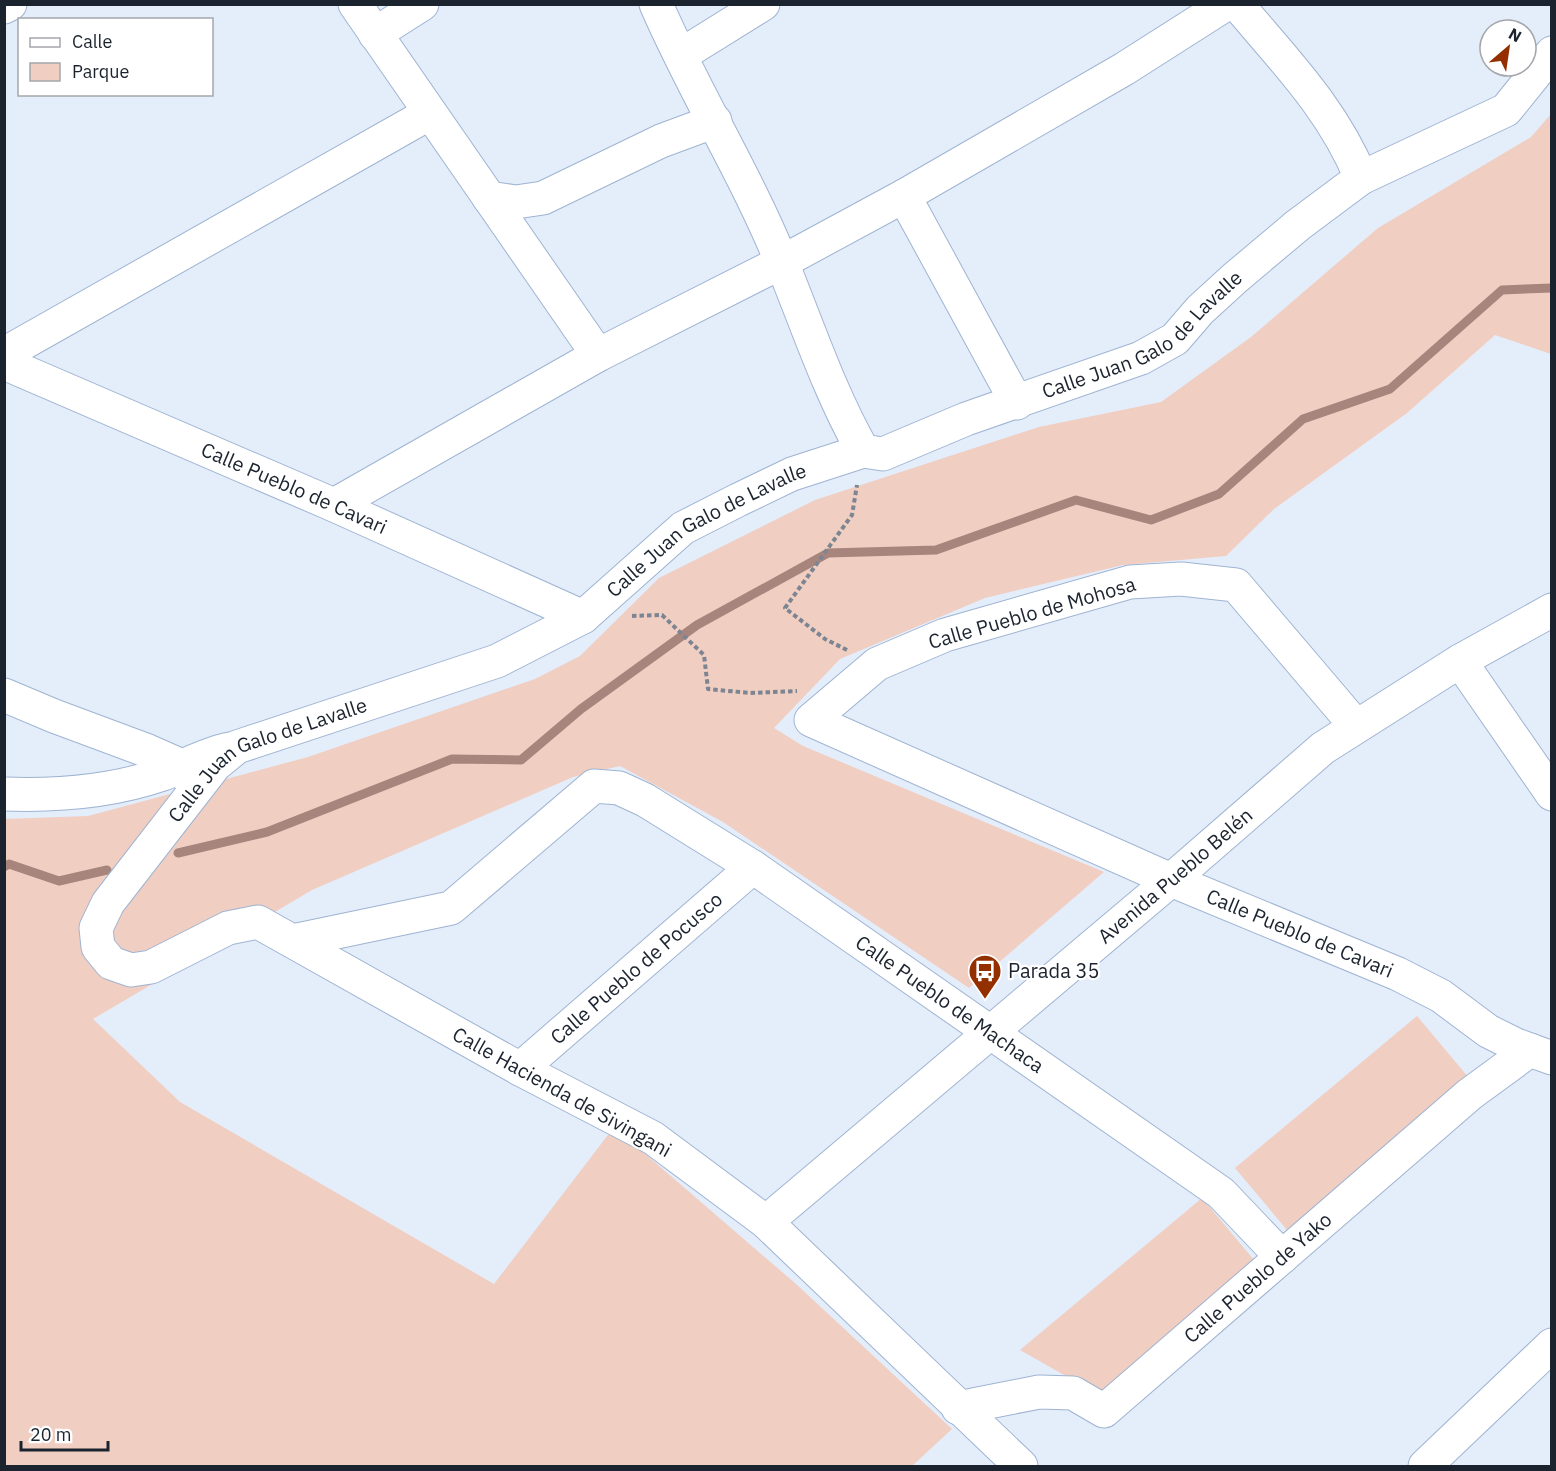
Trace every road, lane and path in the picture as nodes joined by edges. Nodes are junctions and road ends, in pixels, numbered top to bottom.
1 (10, 4) edge
2 (356, 4) edge
3 (422, 4) edge
4 (656, 4) edge
5 (763, 4) edge
6 (1226, 4) edge
7 (1237, 4) edge
8 (4, 7) edge
9 (375, 34) junction
10 (1551, 53) edge
11 (681, 55) junction
12 (430, 113) junction
13 (715, 121) junction
14 (1361, 178) junction
15 (904, 196) junction
16 (489, 198) junction
17 (782, 262) junction
18 (4, 354) edge
19 (598, 355) junction
20 (4, 363) edge
21 (1017, 403) junction
22 (863, 451) junction
23 (334, 505) junction
24 (1551, 610) edge
25 (583, 617) junction
26 (1460, 661) junction
27 (877, 664) junction
28 (798, 690) dead end
29 (4, 695) edge
30 (811, 720) joint
31 (1356, 726) junction
32 (189, 779) junction
33 (4, 794) edge
34 (1551, 794) edge
35 (753, 867) junction
36 (1171, 880) junction
37 (293, 941) junction
38 (991, 1033) junction
39 (1541, 1054) edge
40 (520, 1068) junction
41 (766, 1222) junction
42 (1282, 1257) junction
43 (1551, 1345) edge
44 (958, 1408) junction
45 (1021, 1467) edge
46 (1425, 1467) edge

1 - 8 street
2 - 9 street
3 - 9 street
4 - 11 street
5 - 11 street
6 - 15 street
7 - 14 street
9 - 12 street
10 - 14 street, Calle Juan Galo de Lavalle
11 - 13 street
12 - 16 street
12 - 18 street
13 - 16 street
13 - 17 street
14 - 21 street, Calle Juan Galo de Lavalle
15 - 17 street
15 - 21 street
16 - 19 street
17 - 19 street
17 - 22 street
19 - 23 street
20 - 23 street, Calle Pueblo de Cavari
21 - 22 street, Calle Juan Galo de Lavalle
22 - 25 street, Calle Juan Galo de Lavalle
22 - 27 path
23 - 25 street, Calle Pueblo de Cavari
24 - 26 street, Avenida Pueblo Belén
25 - 28 path
25 - 32 street, Calle Juan Galo de Lavalle
26 - 31 street, Avenida Pueblo Belén
26 - 34 street
27 - 30 street, Calle Pueblo de Mohosa
27 - 31 street, Calle Pueblo de Mohosa
29 - 32 street
30 - 36 street, Calle Pueblo de Cavari
31 - 36 street, Avenida Pueblo Belén
32 - 33 street, Calle Juan Galo de Lavalle
32 - 37 street, Calle Juan Galo de Lavalle
35 - 37 street, Calle Pueblo de Machaca
35 - 38 street, Calle Pueblo de Machaca
35 - 40 street, Calle Pueblo de Pocusco
36 - 38 street, Avenida Pueblo Belén
36 - 39 street, Calle Pueblo de Cavari
37 - 40 street, Calle Hacienda de Sivingani
38 - 41 street, Avenida Pueblo Belén
38 - 42 street, Calle Pueblo de Machaca
39 - 42 street, Calle Pueblo de Yako
40 - 41 street, Calle Hacienda de Sivingani
41 - 44 street, Calle Hacienda de Sivingani
42 - 44 street, Calle Pueblo de Yako
43 - 46 street
44 - 45 street, Calle Hacienda de Sivingani

